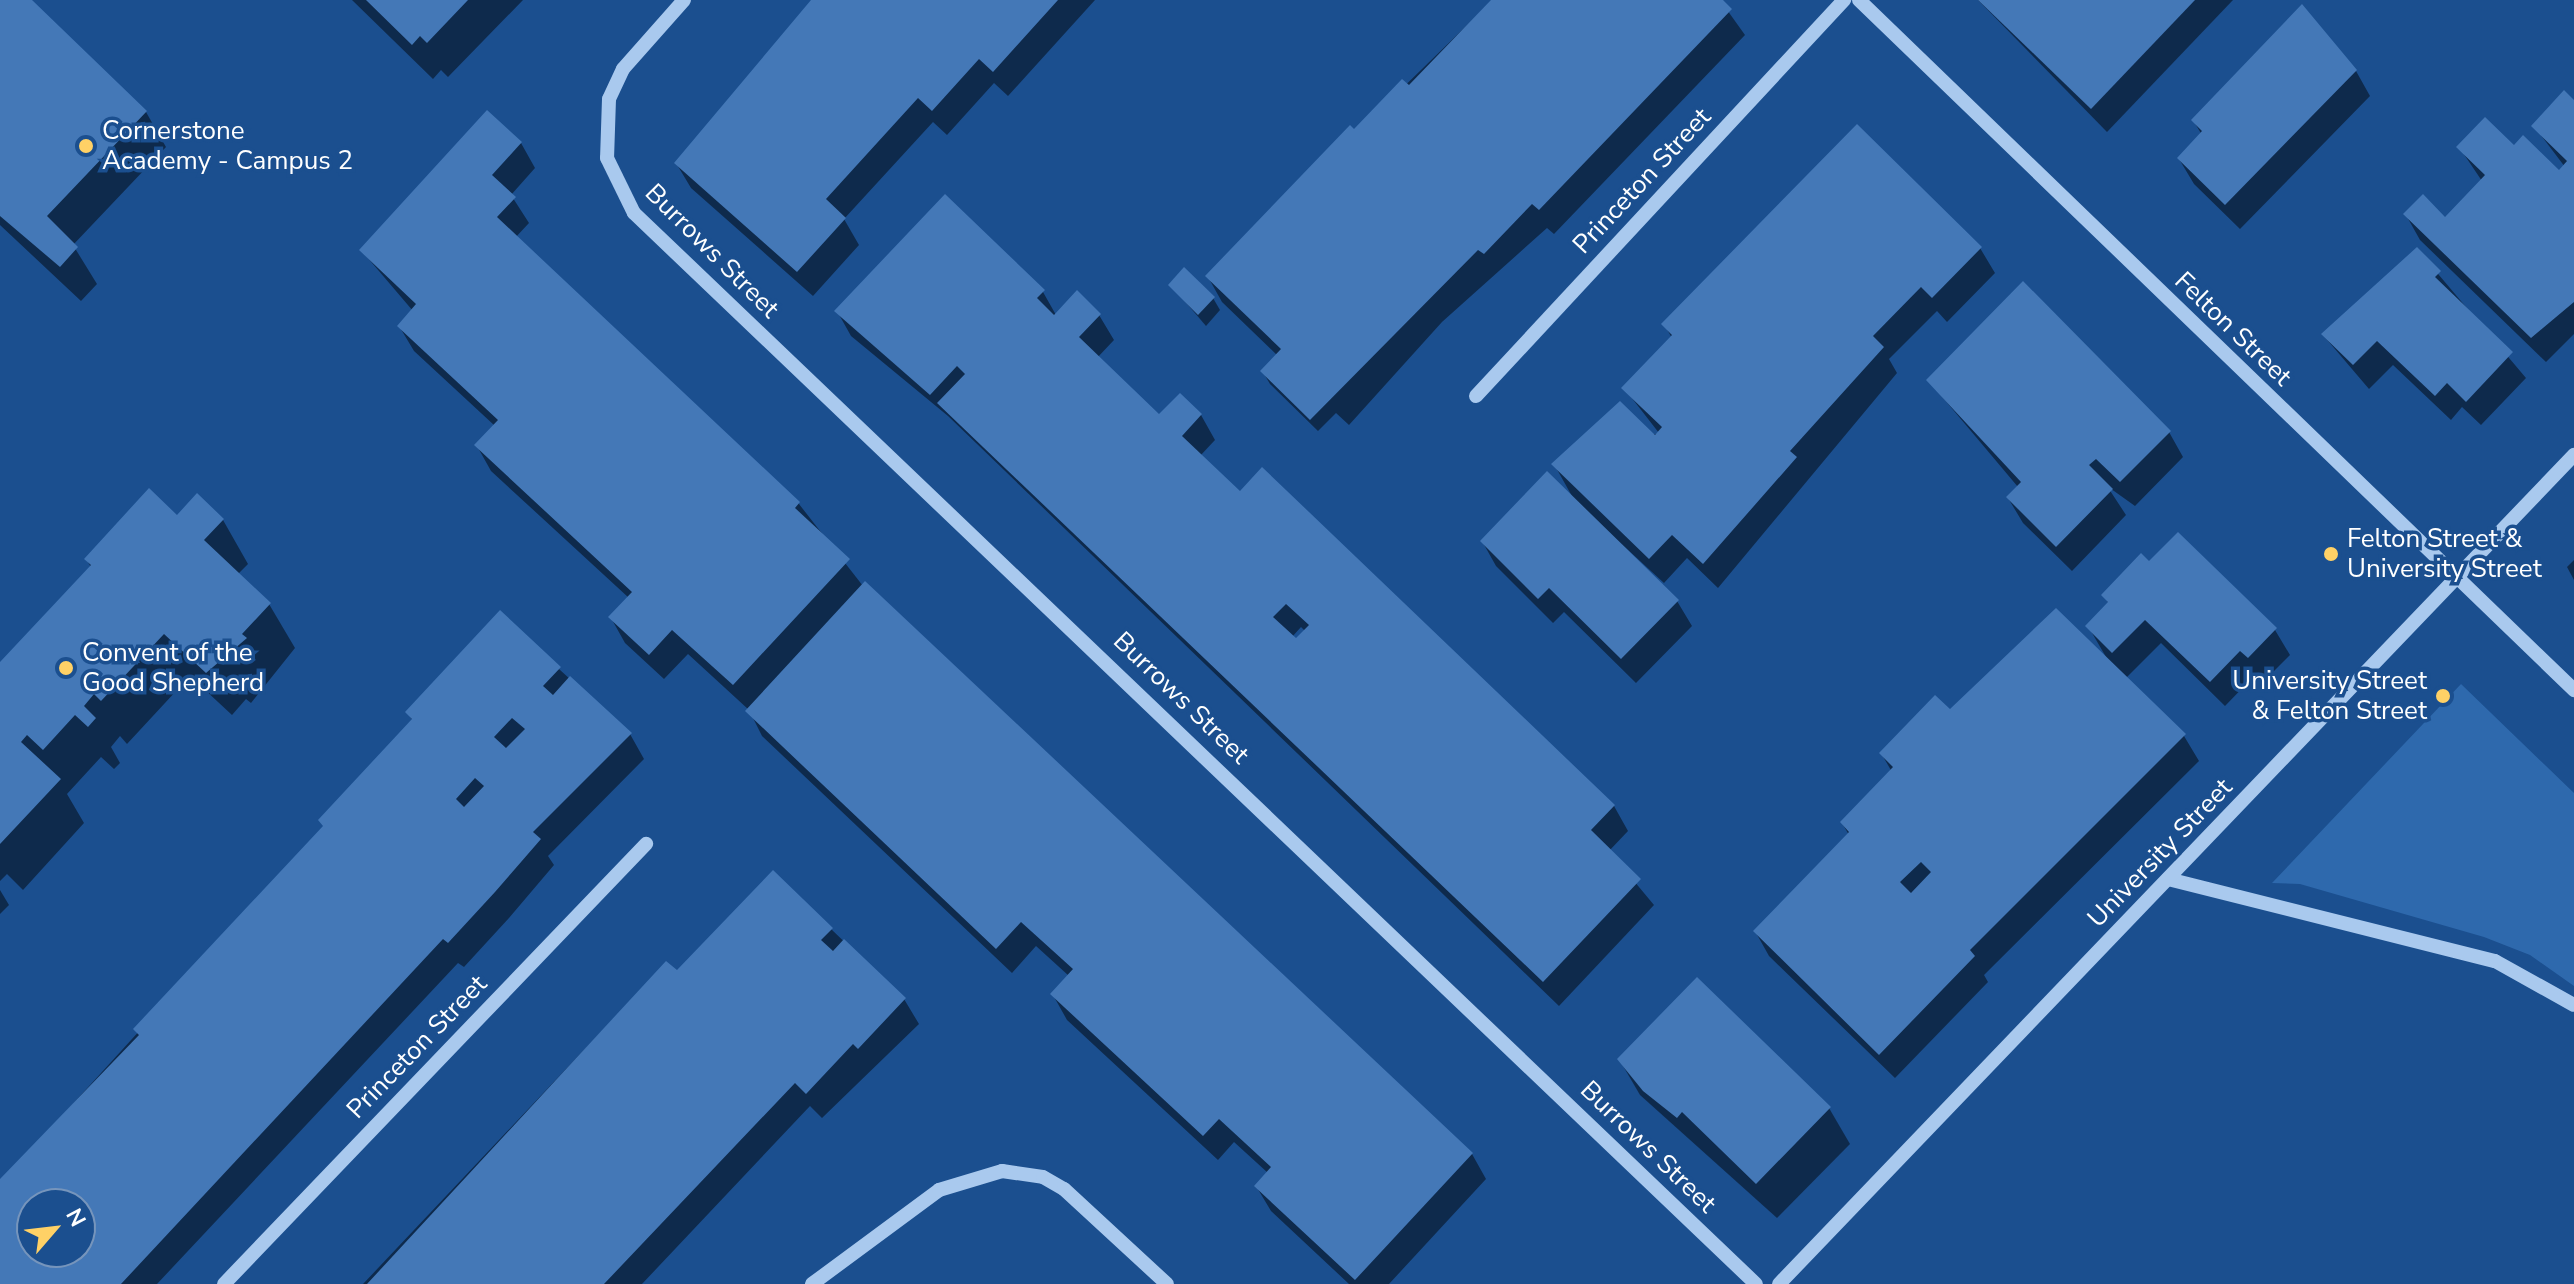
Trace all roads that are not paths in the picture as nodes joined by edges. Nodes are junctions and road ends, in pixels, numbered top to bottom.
1 (684, 0) edge
2 (1844, 0) edge
3 (1859, 0) edge
4 (1476, 396) dead end
5 (2574, 455) edge
6 (2455, 578) junction
7 (2574, 690) edge
8 (646, 844) dead end
9 (2168, 879) junction
10 (2574, 1005) edge
11 (224, 1284) edge
12 (812, 1284) edge
13 (1167, 1284) edge
14 (1756, 1284) edge
15 (1779, 1284) edge

1 - 14 street, Burrows Street
2 - 4 street, Princeton Street
3 - 6 street, Felton Street
5 - 6 street, University Street
6 - 7 street, Felton Street
6 - 9 street, University Street
8 - 11 street, Princeton Street
9 - 10 street
9 - 15 street, University Street
12 - 13 street

